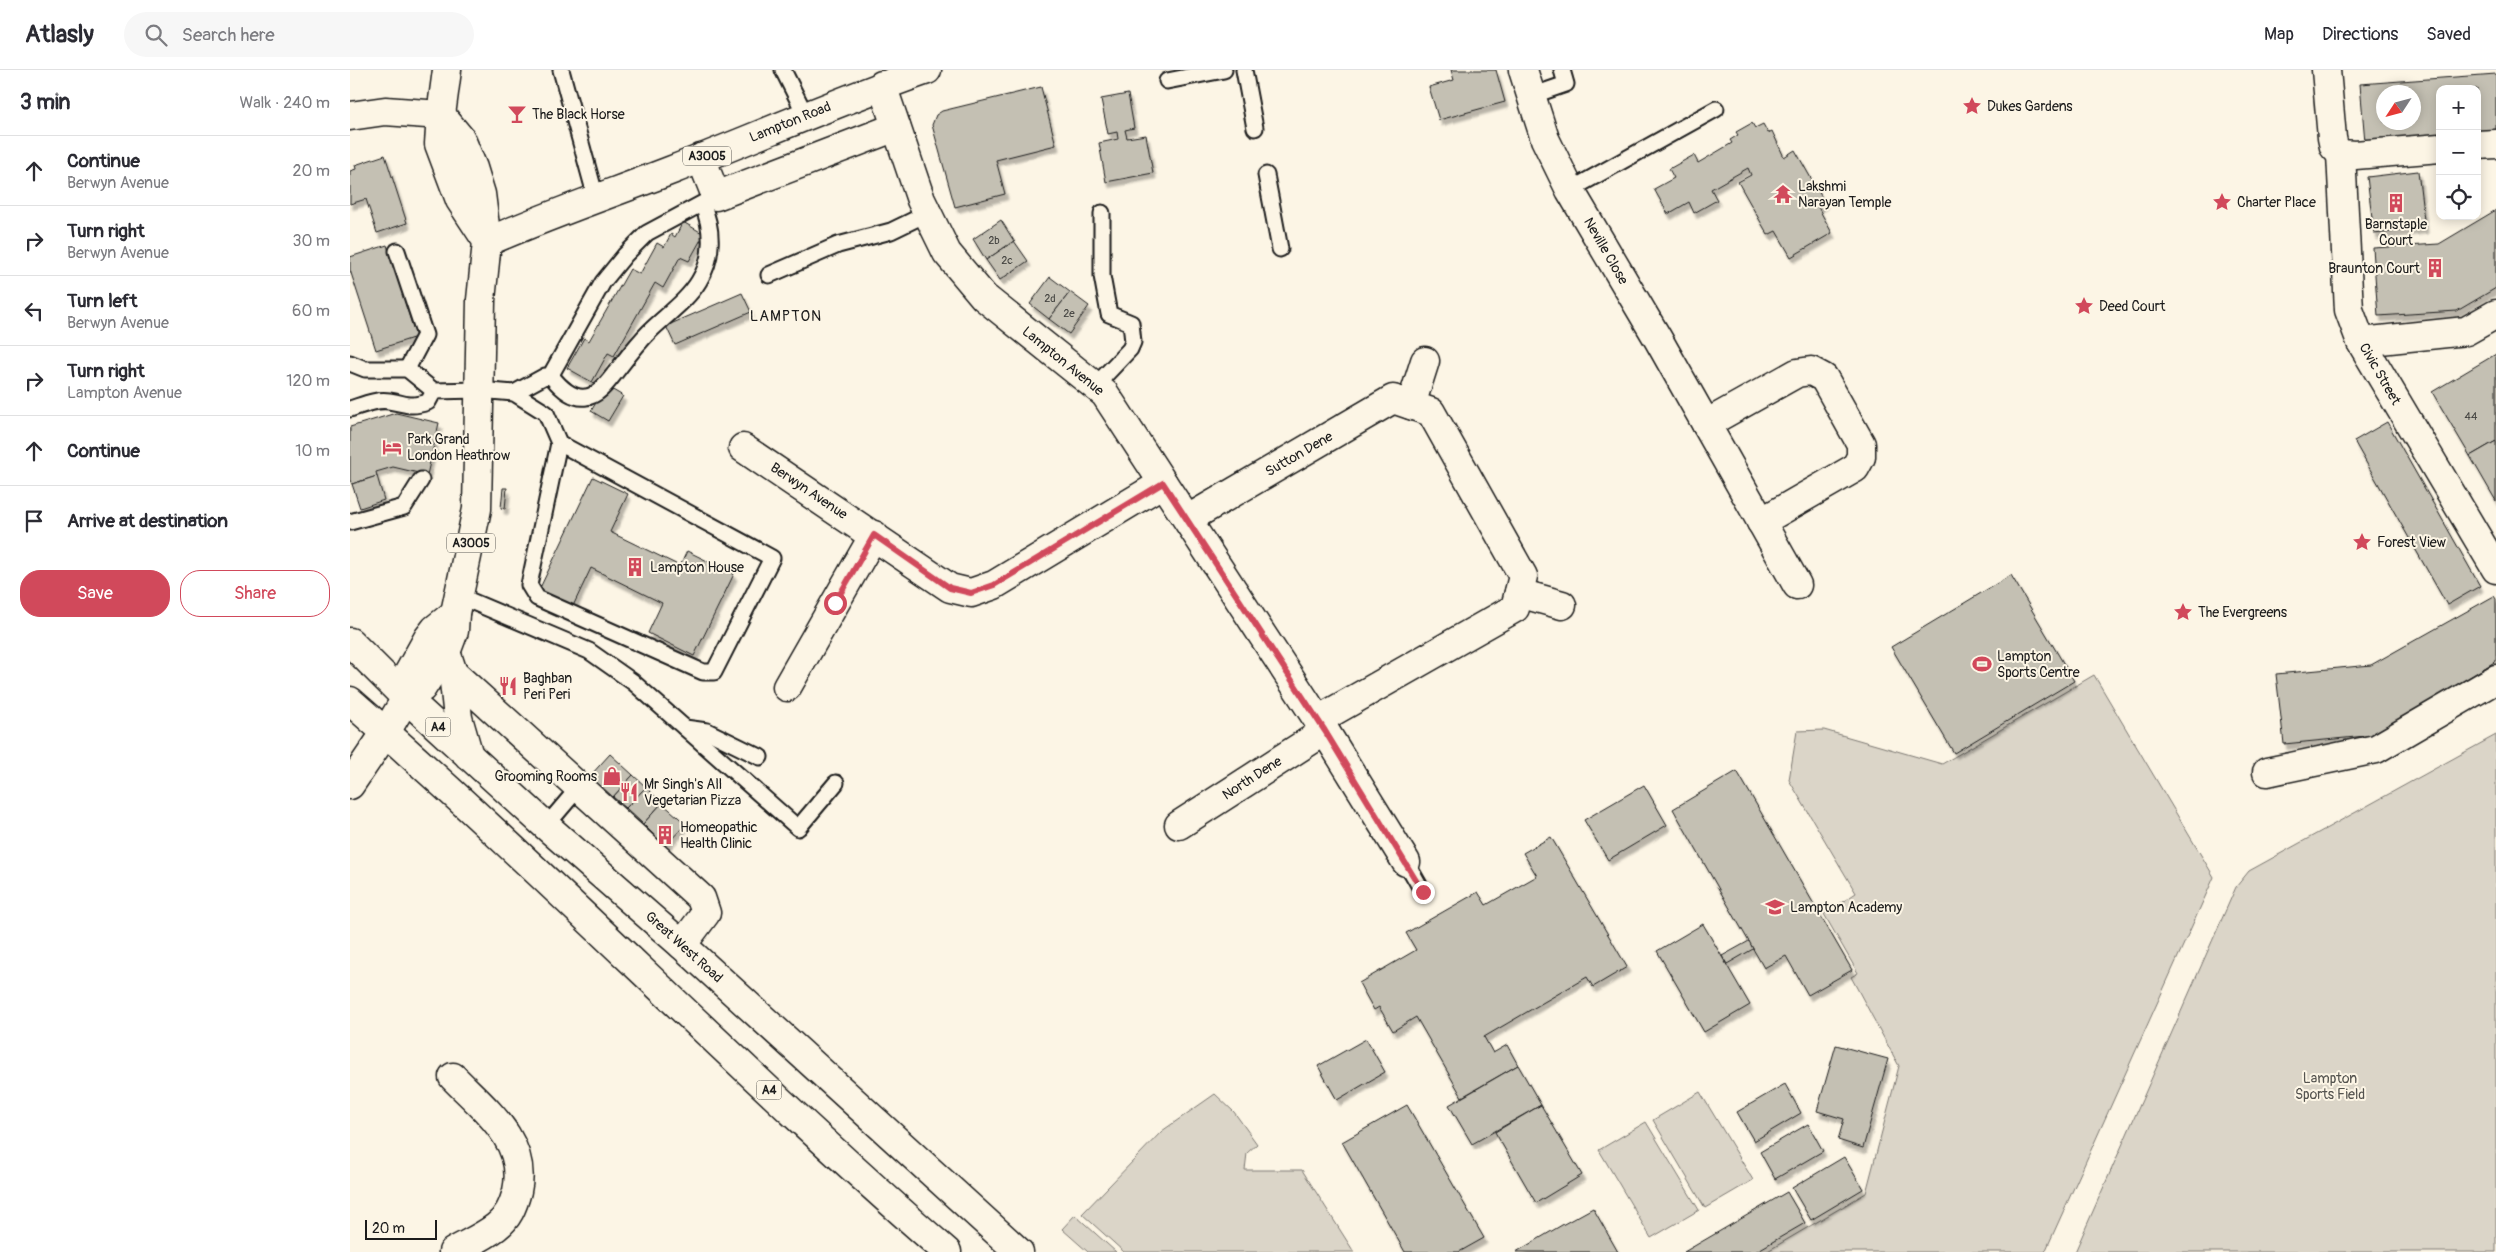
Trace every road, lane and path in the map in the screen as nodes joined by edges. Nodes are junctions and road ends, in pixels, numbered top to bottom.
1 (447, 70) edge
2 (561, 70) edge
3 (783, 70) edge
4 (927, 70) edge
5 (1224, 70) edge
6 (1244, 70) edge
7 (1523, 70) edge
8 (1562, 70) edge
9 (2326, 70) edge
10 (1167, 81) dead end
11 (882, 85) junction
12 (1531, 96) junction
13 (1716, 109) dead end
14 (441, 115) junction
15 (350, 116) edge
16 (806, 116) junction
17 (896, 127) junction
18 (1255, 128) dead end
19 (2496, 144) edge
20 (2481, 145) edge
21 (2436, 148) edge
22 (2341, 154) junction
23 (701, 158) junction
24 (1266, 175) dead end
25 (1570, 190) junction
26 (596, 198) junction
27 (709, 200) junction
28 (926, 214) junction
29 (1102, 214) dead end
30 (487, 242) junction
31 (1280, 248) dead end
32 (397, 251) dead end
33 (769, 275) dead end
34 (2496, 314) edge
35 (2361, 342) junction
36 (1425, 361) dead end
37 (350, 363) edge
38 (407, 370) junction
39 (552, 377) junction
40 (1095, 386) junction
41 (479, 390) junction
42 (514, 393) junction
43 (432, 403) junction
44 (1411, 405) junction
45 (350, 409) edge
46 (1706, 424) junction
47 (560, 443) junction
48 (743, 448) dead end
49 (421, 480) dead end
50 (1163, 483) junction
51 (1188, 519) junction
52 (350, 522) edge
53 (1761, 522) junction
54 (874, 535) junction
55 (2496, 569) edge
56 (1797, 585) dead end
57 (1519, 593) junction
58 (457, 605) junction
59 (1562, 605) dead end
60 (350, 642) edge
61 (450, 662) junction
62 (2496, 679) edge
63 (787, 687) dead end
64 (406, 698) junction
65 (350, 700) edge
66 (1321, 726) junction
67 (685, 728) junction
68 (386, 732) junction
69 (470, 756) junction
70 (760, 757) dead end
71 (2267, 772) dead end
72 (836, 783) dead end
73 (350, 785) edge
74 (580, 786) junction
75 (1179, 825) dead end
76 (546, 826) junction
77 (1406, 862) joint
78 (1423, 892) dead end
79 (682, 945) junction
80 (453, 1077) dead end
81 (453, 1252) edge
82 (947, 1252) edge
83 (1019, 1252) edge

1 - 14 main road
2 - 26 lane
3 - 16 lane
4 - 11 main road, Lampton Road / A3005
5 - 10 lane
6 - 18 lane
7 - 12 main road, Neville Close
8 - 12 lane
9 - 22 main road, Civic Street
11 - 16 main road, Lampton Road / A3005
11 - 17 main road, Lampton Avenue
12 - 25 main road, Neville Close
13 - 25 lane
14 - 15 main road
14 - 30 main road, A3005
16 - 23 main road, Lampton Road / A3005
17 - 27 main road
17 - 28 main road, Lampton Avenue
19 - 20 main road
21 - 22 main road
22 - 35 main road, Civic Street
23 - 26 main road, Lampton Road / A3005
23 - 27 main road
24 - 31 lane
25 - 46 main road, Neville Close
26 - 30 main road, Lampton Road / A3005
27 - 39 lane
27 - 39 lane
28 - 33 lane
28 - 40 main road, Lampton Avenue
29 - 40 lane
30 - 41 main road, A3005
32 - 38 lane
34 - 35 main road
35 - 55 main road, Civic Street
36 - 44 main road
37 - 38 lane
38 - 43 lane
39 - 42 lane
40 - 50 main road, Lampton Avenue
41 - 42 lane
41 - 43 lane
41 - 58 main road, A3005
42 - 47 lane
43 - 45 lane
44 - 51 main road, Sutton Dene
44 - 57 main road, Sutton Dene
46 - 53 main road, Neville Close
46 - 53 main road
47 - 47 lane
48 - 54 main road, Berwyn Avenue
49 - 52 lane
50 - 51 main road, Lampton Avenue
50 - 54 main road, Berwyn Avenue
51 - 66 main road, Lampton Avenue
53 - 56 main road, Neville Close
54 - 63 main road
57 - 59 main road
57 - 66 main road
58 - 61 main road, A3005
58 - 64 main road, A3005
58 - 67 lane
60 - 64 main road, Great West Road / A4
61 - 64 main road, A3005
61 - 69 main road
61 - 74 main road, Great West Road
62 - 71 main road
64 - 68 main road, A3005
64 - 69 main road, Great West Road / A4
65 - 68 main road, A4
66 - 75 main road, North Dene
66 - 77 main road, Lampton Avenue
67 - 70 lane
67 - 72 lane
68 - 73 main road, A3005
68 - 82 main road, A4
69 - 76 main road, Great West Road / A4
74 - 76 lane
74 - 79 main road, Great West Road
76 - 79 main road, Great West Road / A4
77 - 78 lane
79 - 83 main road, Great West Road / A4
80 - 81 main road

